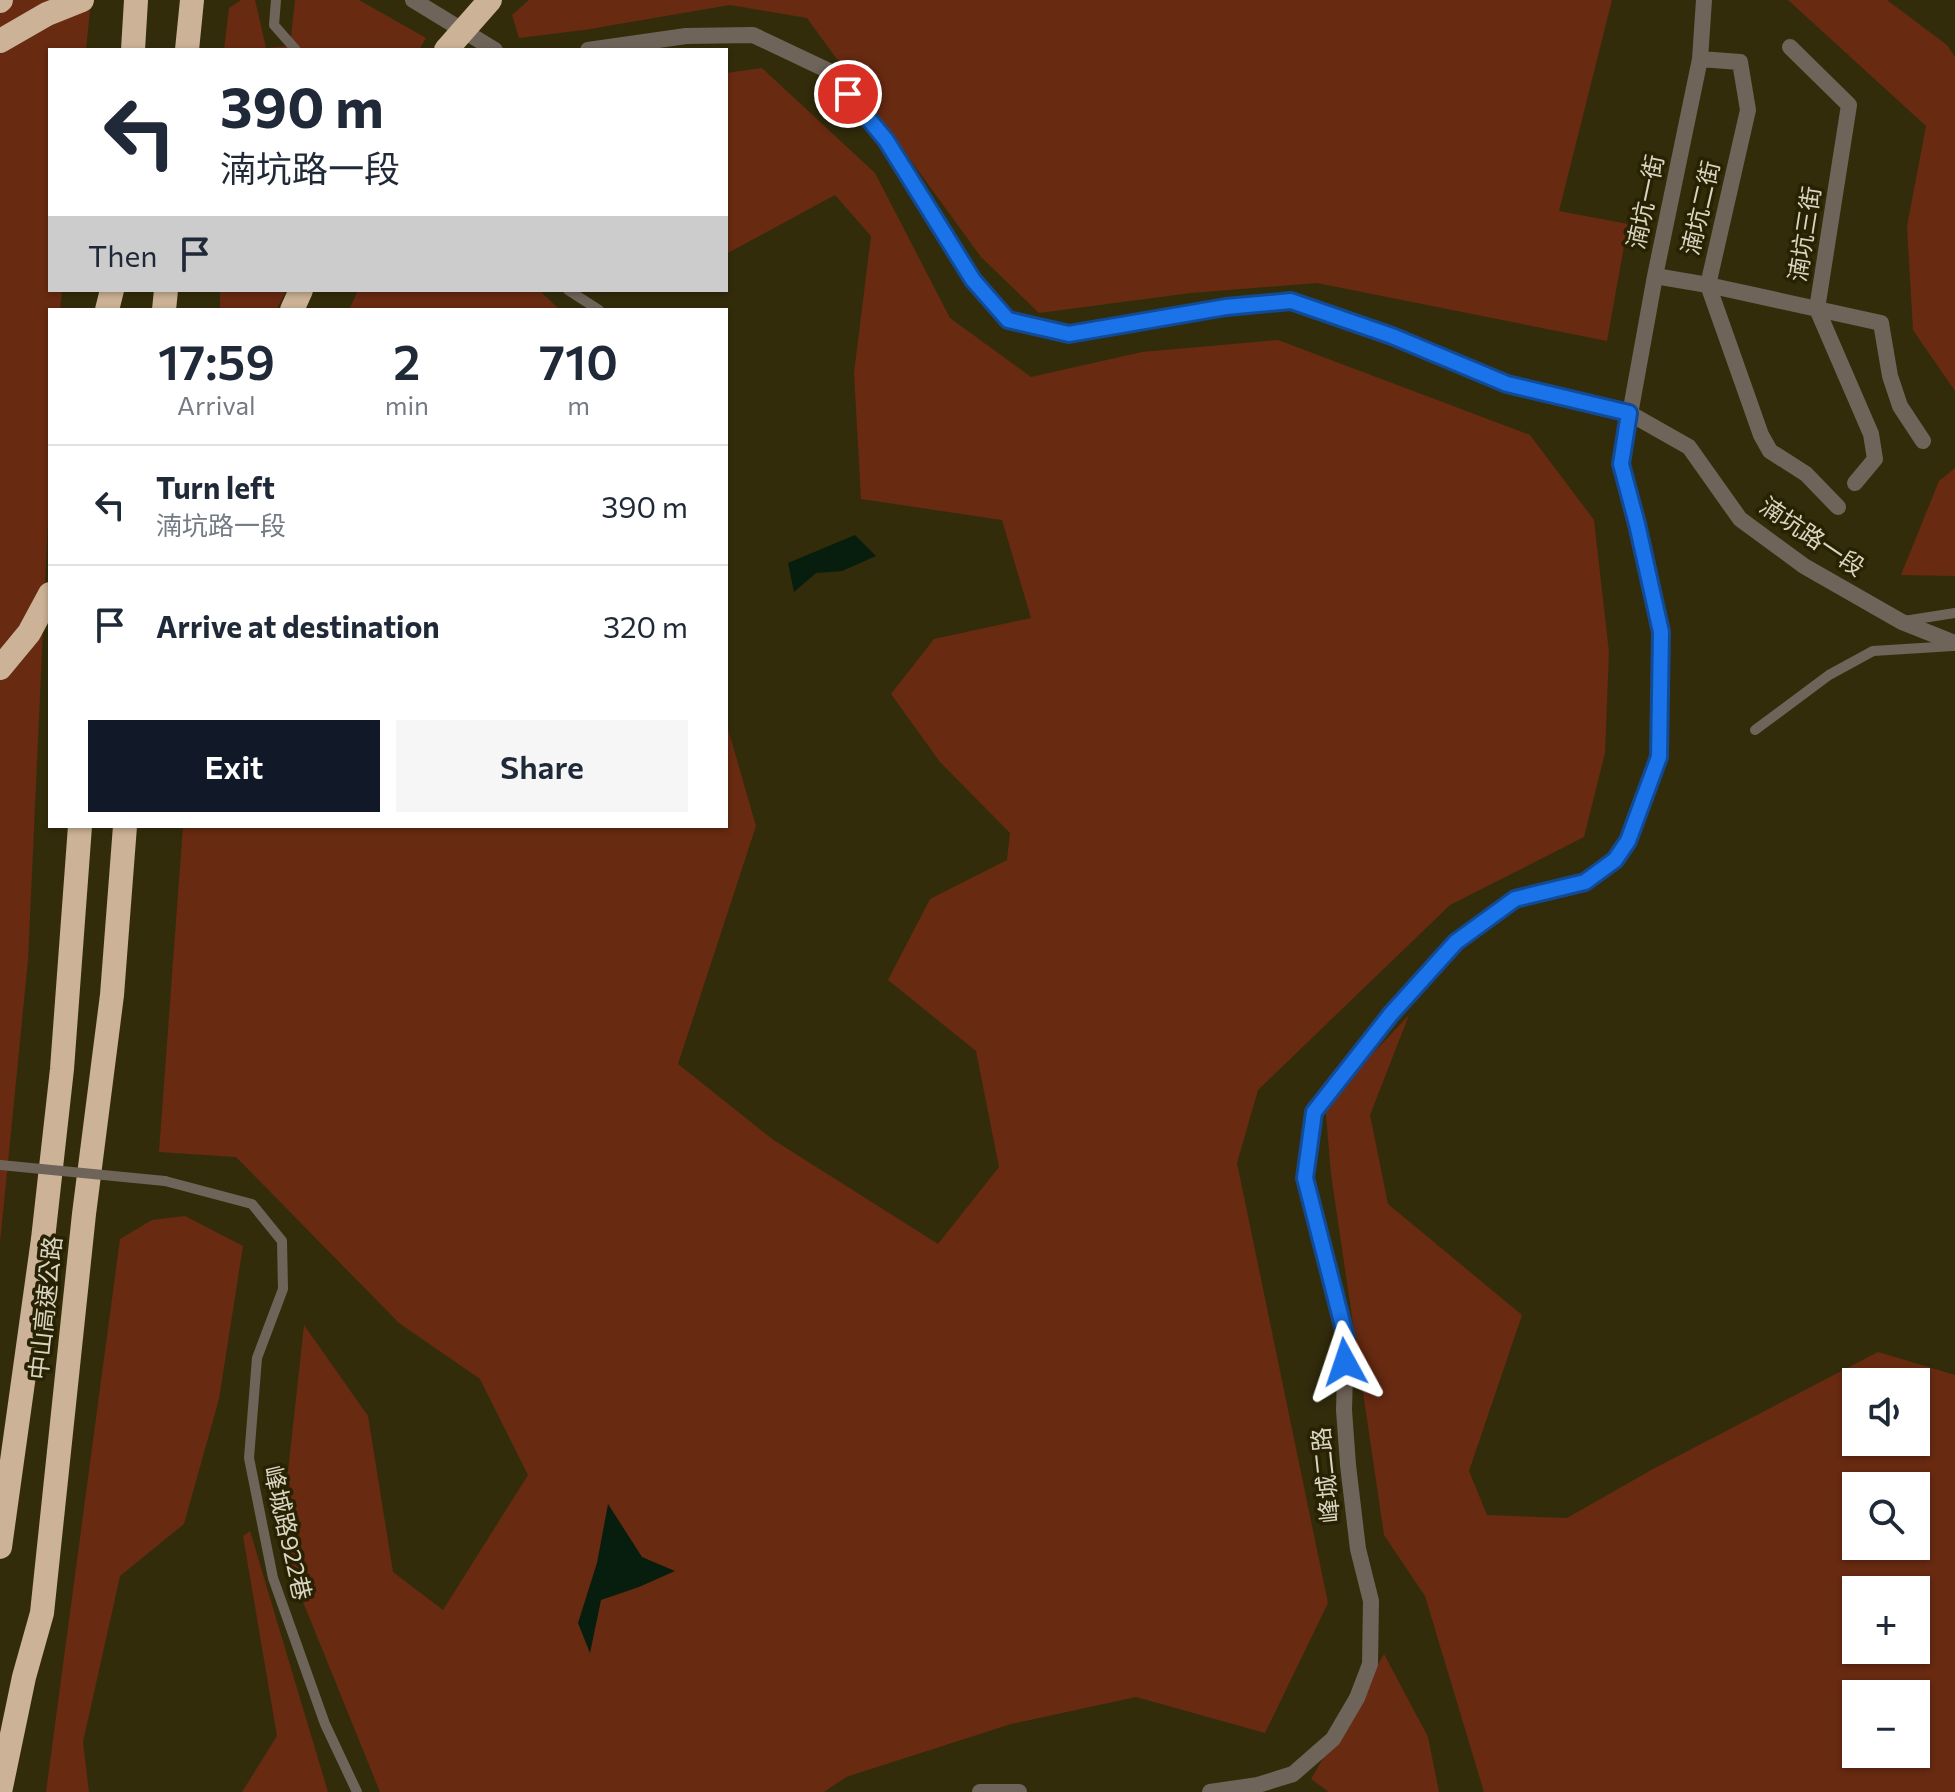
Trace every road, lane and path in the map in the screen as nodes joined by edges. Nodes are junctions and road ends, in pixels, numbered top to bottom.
1 (82, 0) edge
2 (136, 0) edge
3 (192, 0) edge
4 (276, 0) edge
5 (413, 0) edge
6 (490, 0) edge
7 (1704, 0) edge
8 (0, 41) edge
9 (1790, 47) dead end
10 (133, 48) edge
11 (187, 48) edge
12 (294, 48) edge
13 (448, 48) edge
14 (492, 48) edge
15 (602, 48) edge
16 (1700, 59) junction
17 (1655, 276) junction
18 (1708, 285) junction
19 (571, 292) edge
20 (596, 308) edge
21 (1817, 309) junction
22 (1629, 413) junction
23 (1923, 441) dead end
24 (1855, 483) dead end
25 (1838, 507) dead end
26 (48, 598) edge
27 (1955, 613) edge
28 (1902, 622) junction
29 (1955, 644) edge
30 (0, 668) edge
31 (1755, 730) dead end
32 (80, 828) edge
33 (125, 828) edge
34 (142, 828) edge
35 (112, 995) junction
36 (0, 1165) edge
37 (0, 1547) edge
38 (0, 1792) edge
39 (357, 1792) edge
40 (980, 1792) edge
41 (1019, 1792) edge
42 (1210, 1792) edge

1 - 8 highway
2 - 10 highway
3 - 11 highway
4 - 12 lane
5 - 14 street
6 - 13 highway, bridge
7 - 16 street, 湳坑一街
9 - 21 street, 湳坑三街
15 - 22 street, 湳坑路一段
16 - 17 street, 湳坑一街
16 - 18 street, 湳坑二街
17 - 18 street
17 - 22 street, 湳坑一街
18 - 21 street
18 - 25 street, 湳坑二街
19 - 20 lane
21 - 23 street
21 - 24 street, 湳坑三街
22 - 28 street, 湳坑路一段
22 - 42 street, 峰城二路
26 - 30 highway
27 - 28 lane
28 - 29 street, 湳坑路一段
29 - 31 lane
32 - 37 highway, 中山高速公路
33 - 35 highway, 中山高速公路
34 - 35 highway
35 - 38 highway, 中山高速公路
36 - 39 lane, 峰城路922巷, bridge
40 - 41 street

